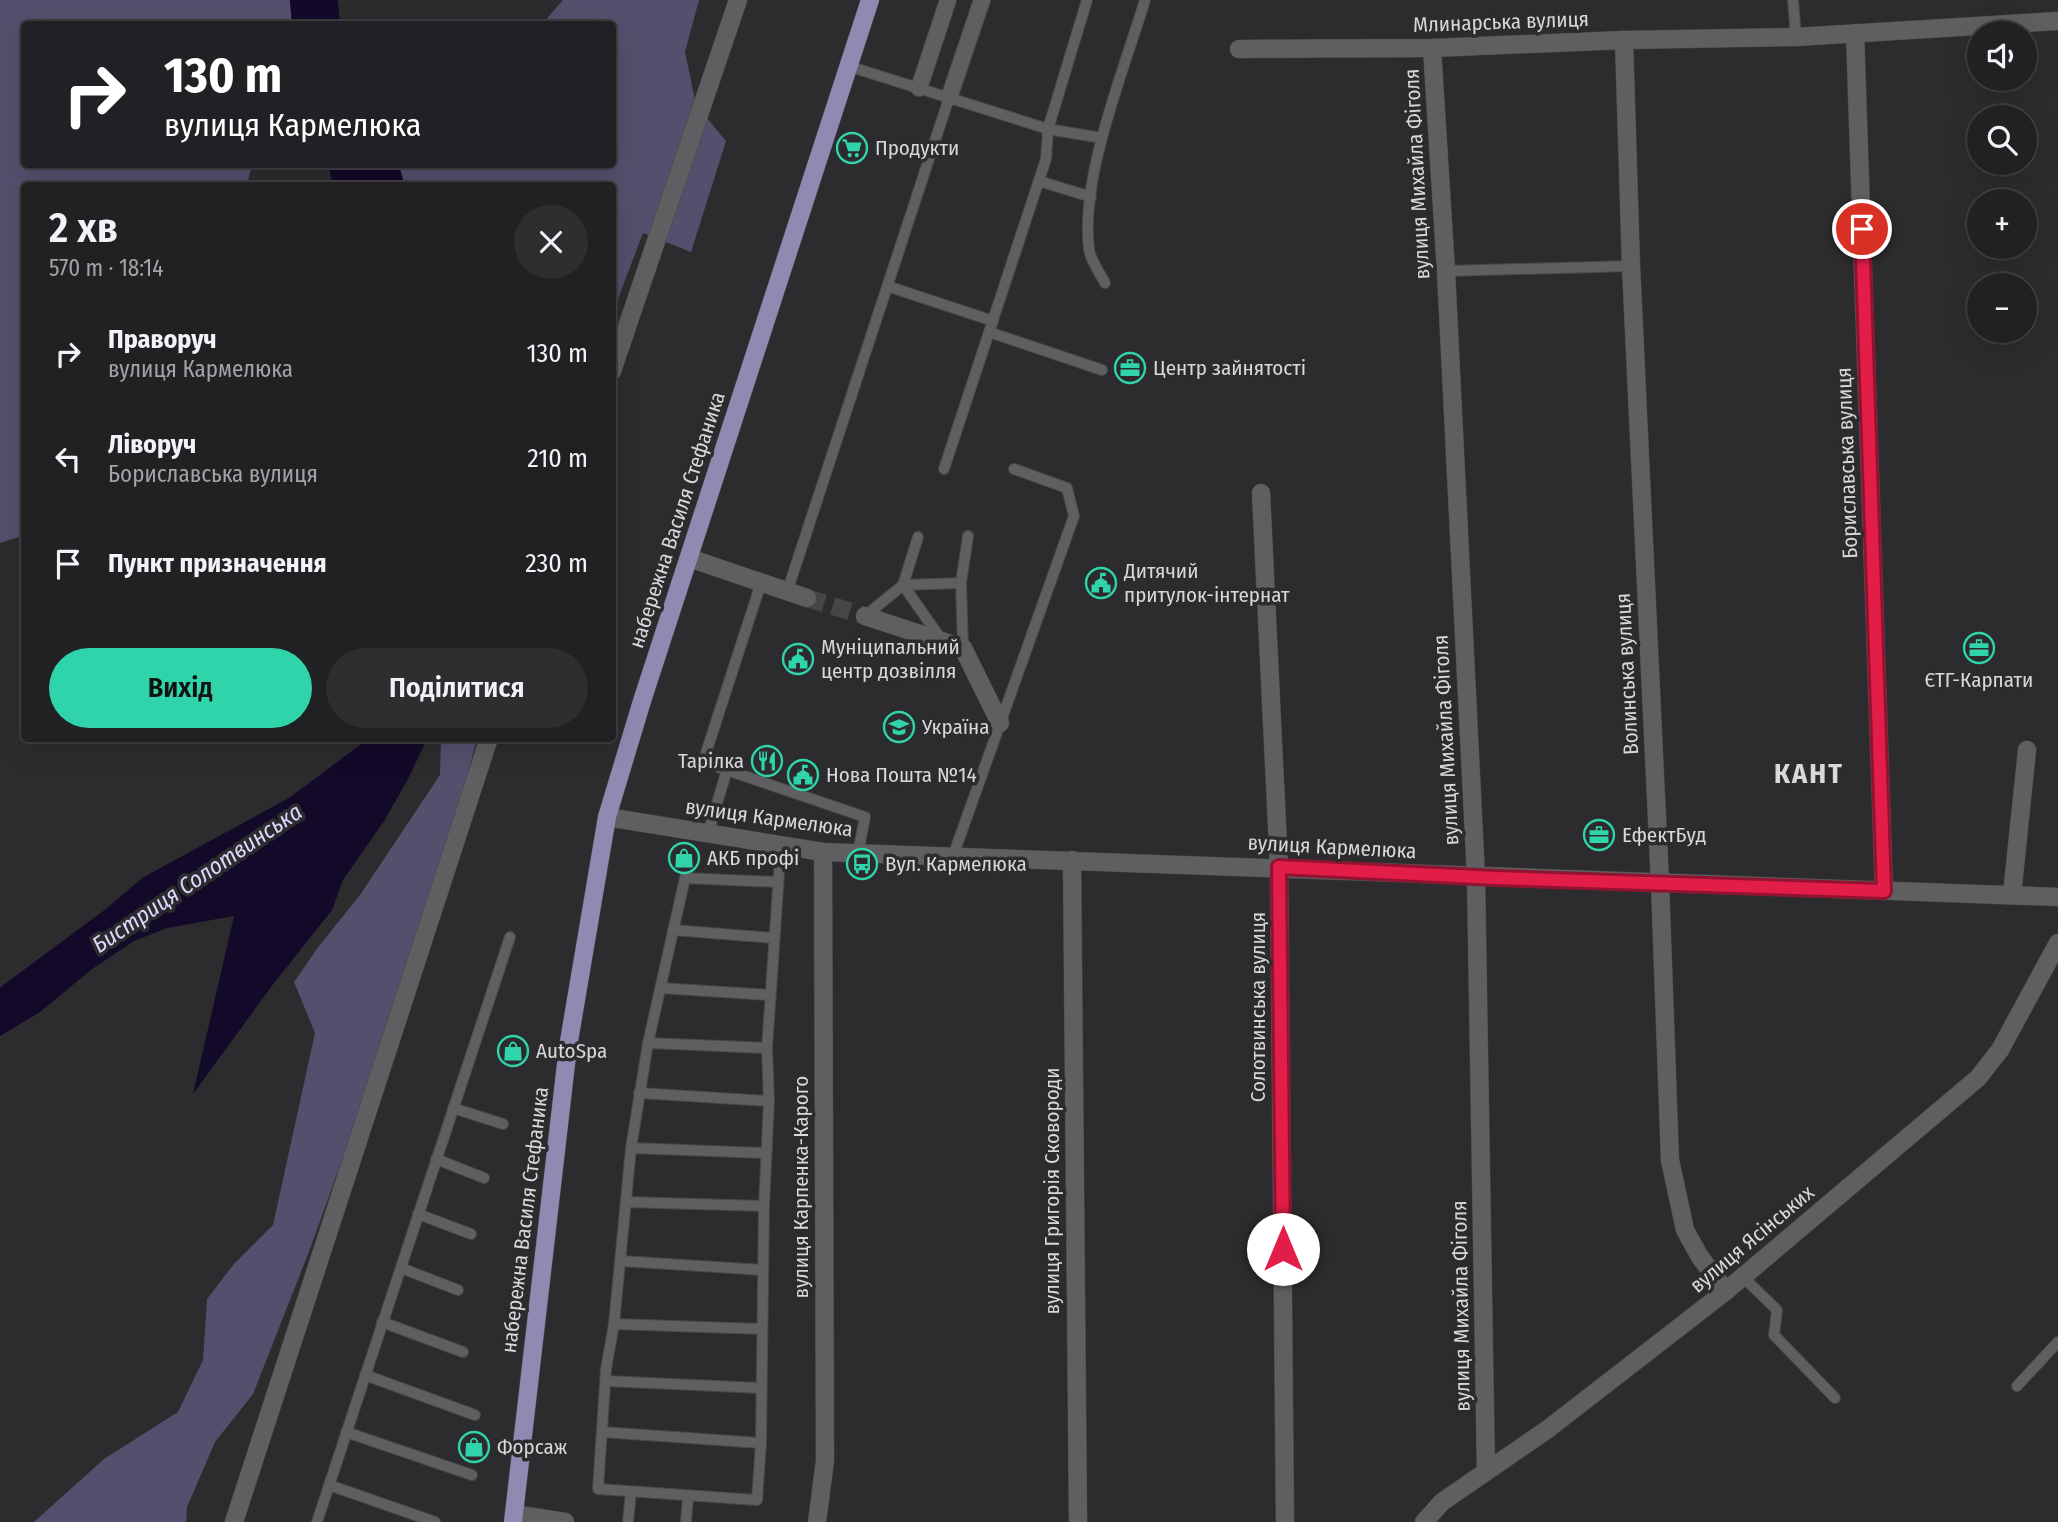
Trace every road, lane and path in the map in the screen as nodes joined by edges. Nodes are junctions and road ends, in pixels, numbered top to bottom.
1 (738, 0) edge
2 (870, 0) edge
3 (948, 0) edge
4 (982, 0) edge
5 (1087, 0) edge
6 (1145, 0) edge
7 (1793, 0) edge
8 (2058, 21) edge
9 (1855, 33) junction
10 (1796, 37) junction
11 (1624, 40) junction
12 (1433, 48) junction
13 (1239, 49) dead end
14 (848, 66) junction
15 (919, 89) junction
16 (949, 98) junction
17 (1048, 129) junction
18 (1102, 138) junction
19 (1039, 181) junction
20 (1091, 197) junction
21 (1631, 266) junction
22 (1446, 271) junction
23 (1105, 283) dead end
24 (887, 286) junction
25 (991, 326) junction
26 (616, 359) edge
27 (1102, 370) dead end
28 (944, 469) dead end
29 (1014, 469) dead end
30 (1261, 493) dead end
31 (968, 536) dead end
32 (918, 537) dead end
33 (690, 558) junction
34 (761, 583) junction
35 (961, 583) junction
36 (903, 585) junction
37 (786, 592) junction
38 (807, 598) tunnel mouth
39 (865, 617) joint
40 (942, 642) junction
41 (963, 648) junction
42 (1000, 723) junction
43 (488, 742) edge
44 (2027, 750) dead end
45 (727, 770) junction
46 (607, 817) junction
47 (708, 834) junction
48 (781, 845) junction
49 (823, 852) junction
50 (858, 853) junction
51 (953, 856) junction
52 (1072, 860) junction
53 (1279, 867) junction
54 (1476, 877) junction
55 (777, 883) junction
56 (1660, 883) junction
57 (1884, 891) junction
58 (2011, 895) junction
59 (2058, 897) edge
60 (673, 930) junction
61 (510, 937) dead end
62 (773, 938) junction
63 (2058, 943) edge
64 (660, 988) junction
65 (770, 995) junction
66 (648, 1042) junction
67 (767, 1048) junction
68 (639, 1093) junction
69 (769, 1101) junction
70 (453, 1108) junction
71 (503, 1124) dead end
72 (631, 1148) junction
73 (766, 1153) junction
74 (436, 1159) junction
75 (484, 1178) dead end
76 (626, 1202) junction
77 (764, 1206) junction
78 (418, 1214) junction
79 (471, 1234) dead end
80 (621, 1261) junction
81 (401, 1268) junction
82 (763, 1270) junction
83 (1743, 1277) junction
84 (457, 1290) dead end
85 (1726, 1291) junction
86 (382, 1322) junction
87 (614, 1324) junction
88 (762, 1329) junction
89 (2058, 1342) edge
90 (463, 1352) dead end
91 (365, 1375) junction
92 (606, 1381) junction
93 (2017, 1386) dead end
94 (761, 1388) junction
95 (1835, 1398) dead end
96 (475, 1415) dead end
97 (346, 1432) junction
98 (602, 1432) junction
99 (761, 1443) junction
100 (1486, 1472) junction
101 (472, 1475) dead end
102 (329, 1485) junction
103 (631, 1492) junction
104 (688, 1497) junction
105 (513, 1518) edge
106 (234, 1522) edge
107 (317, 1522) edge
108 (435, 1522) edge
109 (565, 1522) edge
110 (628, 1522) edge
111 (686, 1522) edge
112 (817, 1522) edge
113 (1078, 1522) edge
114 (1285, 1522) edge
115 (1424, 1522) edge

1 - 26 street
2 - 14 main road, набережна Василя Стефаника
3 - 15 street
4 - 16 street
5 - 17 lane
6 - 18 lane
7 - 10 lane
8 - 9 street, Млинарська вулиця
9 - 10 street, Млинарська вулиця
9 - 57 street, Бориславська вулиця
10 - 11 street, Млинарська вулиця
11 - 12 street, Млинарська вулиця
11 - 21 street, Волинська вулиця
12 - 13 street, Млинарська вулиця
12 - 22 street, вулиця Михайла Фіголя
14 - 15 lane
14 - 33 main road, набережна Василя Стефаника
15 - 16 lane
16 - 17 lane
16 - 24 lane
17 - 18 lane
17 - 19 lane
18 - 20 lane
19 - 20 lane
19 - 25 lane
20 - 23 lane
21 - 22 lane
21 - 56 street, Волинська вулиця
22 - 54 street, вулиця Михайла Фіголя
24 - 25 lane
24 - 37 lane
25 - 27 lane
25 - 28 lane
29 - 42 lane
30 - 53 street, Солотвинська вулиця
31 - 35 lane
32 - 36 lane
33 - 34 street
33 - 46 main road, набережна Василя Стефаника
34 - 37 street
34 - 45 lane
35 - 36 lane
35 - 41 lane
36 - 39 lane
36 - 40 lane
37 - 38 street
39 - 40 street
40 - 41 street
41 - 42 street
42 - 51 lane
43 - 106 street
44 - 58 street
45 - 47 lane
45 - 50 lane
46 - 47 street, вулиця Кармелюка
46 - 105 main road, набережна Василя Стефаника
47 - 48 street, вулиця Кармелюка
48 - 49 street, вулиця Кармелюка
48 - 55 lane
49 - 50 street, вулиця Кармелюка
49 - 112 street, вулиця Карпенка-Карого
50 - 51 street, вулиця Кармелюка
51 - 52 street, вулиця Кармелюка
52 - 53 street, вулиця Кармелюка
52 - 113 street, вулиця Григорія Сковороди
53 - 54 street, вулиця Кармелюка
53 - 114 street, Солотвинська вулиця
54 - 56 street, вулиця Кармелюка
54 - 100 street, вулиця Михайла Фіголя
55 - 60 lane
55 - 62 lane
56 - 57 street, вулиця Кармелюка
56 - 85 street, Волинська вулиця
57 - 58 street, вулиця Кармелюка
58 - 59 street, вулиця Кармелюка
60 - 62 lane
60 - 64 lane
61 - 70 lane
62 - 65 lane
63 - 83 street, вулиця Ясінських
64 - 65 lane
64 - 66 lane
65 - 67 lane
66 - 67 lane
66 - 68 lane
67 - 69 lane
68 - 69 lane
68 - 72 lane
69 - 73 lane
70 - 71 lane
70 - 74 lane
72 - 73 lane
72 - 76 lane
73 - 77 lane
74 - 75 lane
74 - 78 lane
76 - 77 lane
76 - 80 lane
77 - 82 lane
78 - 79 lane
78 - 81 lane
80 - 82 lane
80 - 87 lane
81 - 84 lane
81 - 86 lane
82 - 88 lane
83 - 85 street, вулиця Ясінських
83 - 95 lane
85 - 100 street, вулиця Ясінських
86 - 90 lane
86 - 91 lane
87 - 88 lane
87 - 92 lane
88 - 94 lane
89 - 93 lane
91 - 96 lane
91 - 97 lane
92 - 94 lane
92 - 98 lane
94 - 99 lane
97 - 101 lane
97 - 102 lane
98 - 99 lane
98 - 103 lane
99 - 104 lane
100 - 115 street, вулиця Ясінських
102 - 107 lane
102 - 108 lane
103 - 104 lane
103 - 110 lane
104 - 111 lane
105 - 109 street

